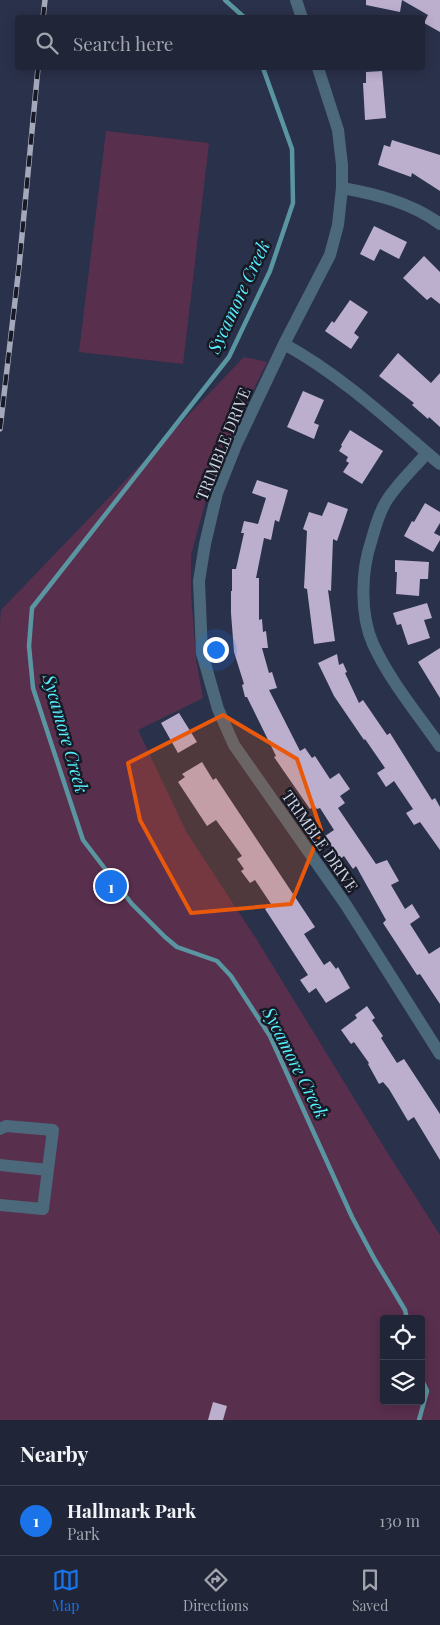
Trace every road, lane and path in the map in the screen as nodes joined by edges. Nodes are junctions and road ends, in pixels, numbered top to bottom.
1 (296, 0) edge
2 (301, 15) edge
3 (319, 70) edge
4 (342, 188) junction
5 (440, 224) edge
6 (284, 344) junction
7 (427, 452) junction
8 (440, 464) edge
9 (440, 746) edge
10 (440, 1054) edge
11 (0, 1129) edge
12 (0, 1165) edge
13 (48, 1170) junction
14 (0, 1205) edge

1 - 2 street
3 - 4 street, TRIMBLE DRIVE
4 - 5 street
4 - 6 street, TRIMBLE DRIVE
6 - 7 street
6 - 10 street, TRIMBLE DRIVE
7 - 8 street
7 - 9 street
11 - 13 street
12 - 13 street
13 - 14 street

